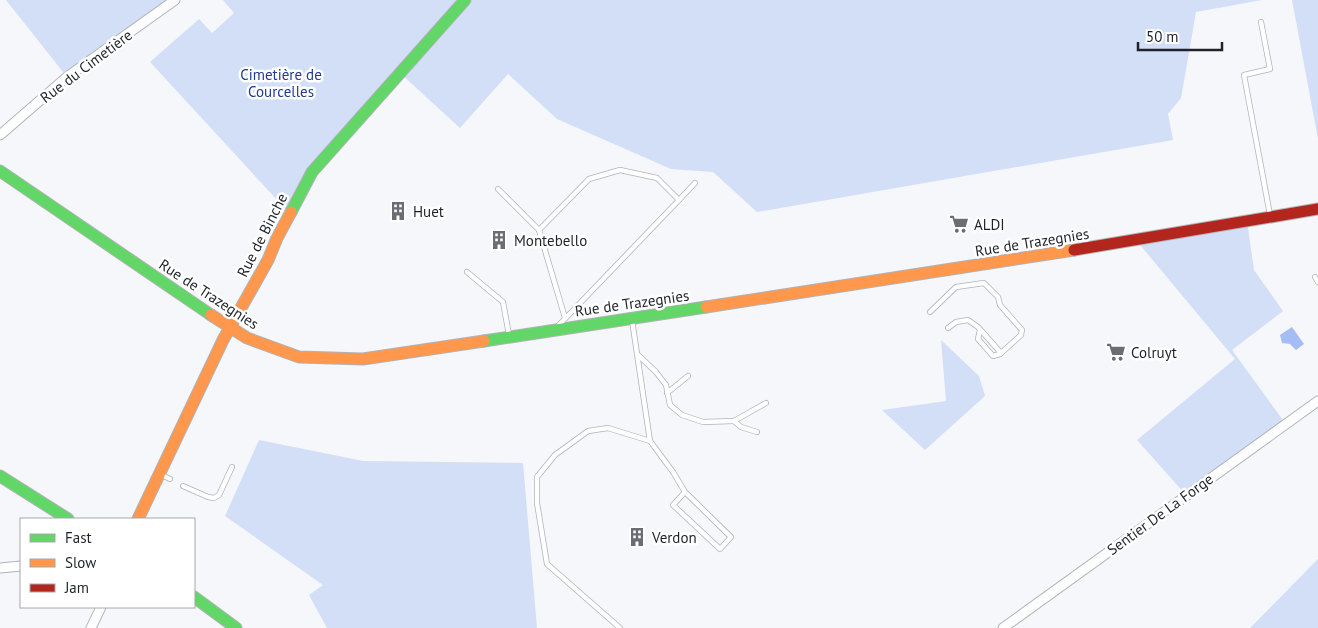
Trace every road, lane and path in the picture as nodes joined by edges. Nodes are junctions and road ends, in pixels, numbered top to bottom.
1 (175, 0) edge
2 (465, 0) edge
3 (1261, 22) dead end
4 (0, 135) edge
5 (0, 171) edge
6 (695, 184) dead end
7 (498, 189) dead end
8 (679, 200) junction
9 (1318, 209) edge
10 (1270, 217) junction
11 (539, 230) junction
12 (467, 272) dead end
13 (930, 312) dead end
14 (566, 318) junction
15 (632, 318) junction
16 (230, 328) junction
17 (948, 328) dead end
18 (555, 329) junction
19 (980, 330) junction
20 (509, 336) junction
21 (1001, 353) junction
22 (637, 354) junction
23 (688, 376) dead end
24 (667, 392) junction
25 (1318, 401) edge
26 (766, 403) dead end
27 (734, 421) junction
28 (757, 432) dead end
29 (650, 441) junction
30 (232, 467) dead end
31 (0, 476) edge
32 (183, 486) dead end
33 (685, 492) junction
34 (66, 518) edge
35 (139, 518) edge
36 (20, 566) edge
37 (0, 568) edge
38 (195, 598) edge
39 (101, 608) edge
40 (91, 628) edge
41 (236, 628) edge
42 (620, 628) edge
43 (1002, 628) edge

1 - 4 street, Rue du Cimetière
2 - 16 main road, Rue de Binche
3 - 10 lane
5 - 16 main road, Rue de Trazegnies
6 - 8 lane
7 - 11 lane
8 - 11 lane
8 - 14 lane
9 - 10 main road, Rue de Trazegnies
10 - 15 main road, Rue de Trazegnies
11 - 14 lane
12 - 20 lane
13 - 21 lane
14 - 18 lane
15 - 18 main road, Rue de Trazegnies
15 - 22 lane
16 - 20 main road, Rue de Trazegnies
16 - 35 main road, Rue de Binche
17 - 19 lane
18 - 20 main road, Rue de Trazegnies
19 - 21 lane
19 - 21 lane
22 - 24 lane
22 - 29 lane
23 - 24 lane
24 - 27 lane
25 - 43 street, Sentier De La Forge
26 - 27 lane
27 - 28 lane
29 - 33 lane
29 - 42 lane
30 - 32 lane
31 - 34 main road
33 - 33 lane
36 - 37 street
38 - 41 main road
39 - 40 street

